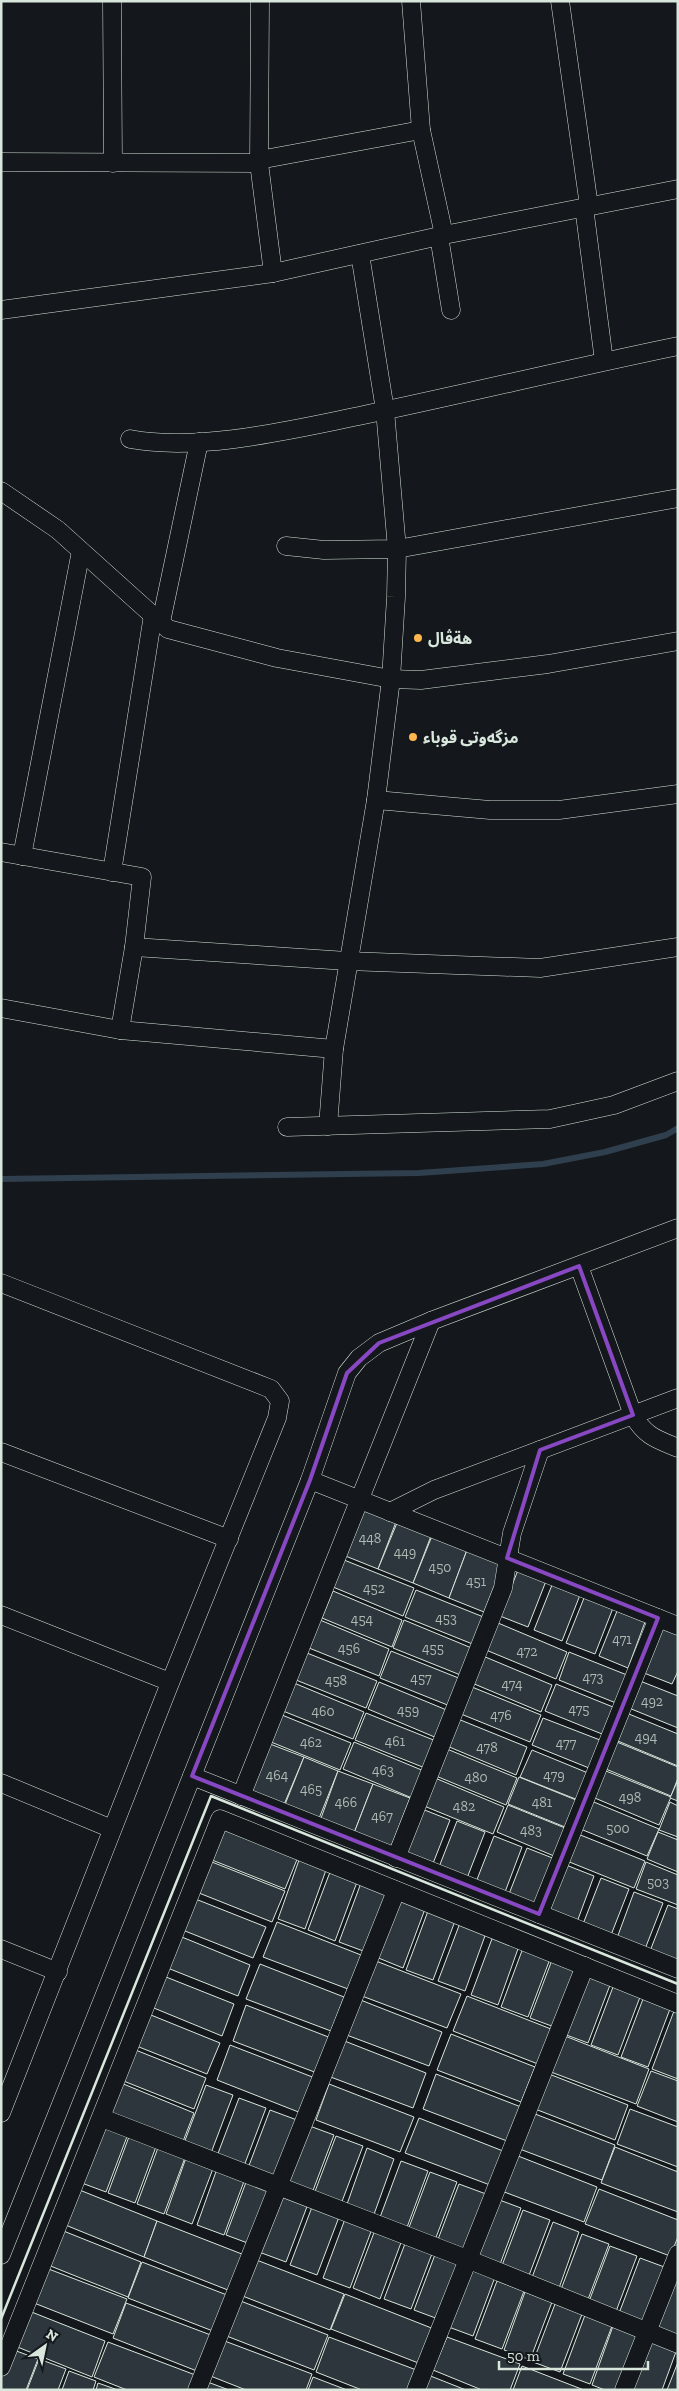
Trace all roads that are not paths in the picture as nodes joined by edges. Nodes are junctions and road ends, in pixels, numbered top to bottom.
1 (112, 1) edge
2 (260, 1) edge
3 (411, 1) edge
4 (560, 1) edge
5 (421, 130) junction
6 (259, 161) junction
7 (1, 162) edge
8 (113, 163) junction
9 (678, 189) edge
10 (587, 207) junction
11 (442, 236) junction
12 (360, 254) junction
13 (273, 273) junction
14 (1, 310) edge
15 (451, 310) dead end
16 (678, 346) edge
17 (604, 361) junction
18 (385, 410) junction
19 (130, 439) dead end
20 (199, 442) junction
21 (1, 491) edge
22 (678, 498) edge
23 (286, 546) dead end
24 (397, 549) junction
25 (81, 551) junction
26 (157, 618) junction
27 (678, 641) edge
28 (391, 679) junction
29 (678, 794) edge
30 (376, 800) junction
31 (1, 852) edge
32 (22, 856) junction
33 (112, 872) junction
34 (134, 947) junction
35 (678, 947) edge
36 (347, 961) junction
37 (1, 1008) edge
38 (120, 1030) junction
39 (334, 1049) junction
40 (678, 1081) edge
41 (287, 1126) dead end
42 (328, 1126) junction
43 (678, 1228) edge
44 (579, 1266) junction
45 (1, 1283) edge
46 (431, 1321) junction
47 (678, 1398) edge
48 (633, 1415) junction
49 (678, 1448) edge
50 (540, 1450) junction
51 (1, 1452) edge
52 (310, 1480) junction
53 (360, 1499) junction
54 (390, 1512) junction
55 (229, 1539) junction
56 (507, 1558) junction
57 (1, 1615) edge
58 (658, 1618) junction
59 (678, 1626) edge
60 (170, 1682) junction
61 (192, 1776) junction
62 (1, 1783) edge
63 (241, 1796) junction
64 (112, 1829) junction
65 (396, 1858) junction
66 (396, 1891) junction
67 (539, 1914) junction
68 (1, 1949) edge
69 (585, 1966) junction
70 (678, 1969) edge
71 (58, 1972) junction
72 (678, 2004) edge
73 (1, 2114) edge
74 (102, 2118) junction
75 (279, 2185) junction
76 (1, 2254) edge
77 (678, 2254) edge
78 (467, 2258) junction
79 (646, 2331) junction
80 (678, 2344) edge
81 (1, 2367) edge
82 (197, 2390) edge
83 (416, 2390) edge
84 (624, 2390) edge

1 - 8 street
2 - 6 street
3 - 5 street
4 - 10 street
5 - 6 street
5 - 11 street
6 - 8 street
6 - 13 street
7 - 8 street
9 - 10 street
10 - 11 street
10 - 17 street
11 - 12 street
11 - 15 street
12 - 13 street
12 - 18 street
13 - 14 street
16 - 17 street
17 - 18 street
18 - 20 street
18 - 24 street
19 - 20 street
20 - 26 street
21 - 25 street
22 - 24 street
23 - 24 street
24 - 28 street
25 - 26 street
25 - 32 street
26 - 28 street
26 - 33 street
27 - 28 street
28 - 30 street
29 - 30 street
30 - 36 street
31 - 32 street
32 - 33 street
33 - 34 street
34 - 36 street
34 - 38 street
35 - 36 street
36 - 39 street
37 - 38 street
38 - 39 street
39 - 42 street
40 - 42 street
41 - 42 street
43 - 44 street
44 - 46 street
44 - 48 street
45 - 55 street
46 - 52 street
46 - 53 street
47 - 48 street
48 - 49 street
48 - 50 street
50 - 54 street
50 - 56 street
51 - 55 street
52 - 53 street
52 - 61 street
53 - 54 street
53 - 63 street
54 - 56 street
55 - 60 street
56 - 58 street
56 - 65 street
57 - 60 street
58 - 59 street
58 - 67 street
60 - 64 street
61 - 63 street
61 - 76 street
62 - 64 street
63 - 65 street
64 - 71 street
65 - 67 street
66 - 69 street
66 - 74 street
66 - 75 street
67 - 70 street
68 - 71 street
69 - 72 street
69 - 78 street
71 - 73 street
74 - 75 street
74 - 81 street
75 - 78 street
75 - 82 street
77 - 79 street
78 - 79 street
78 - 83 street
79 - 80 street
79 - 84 street

